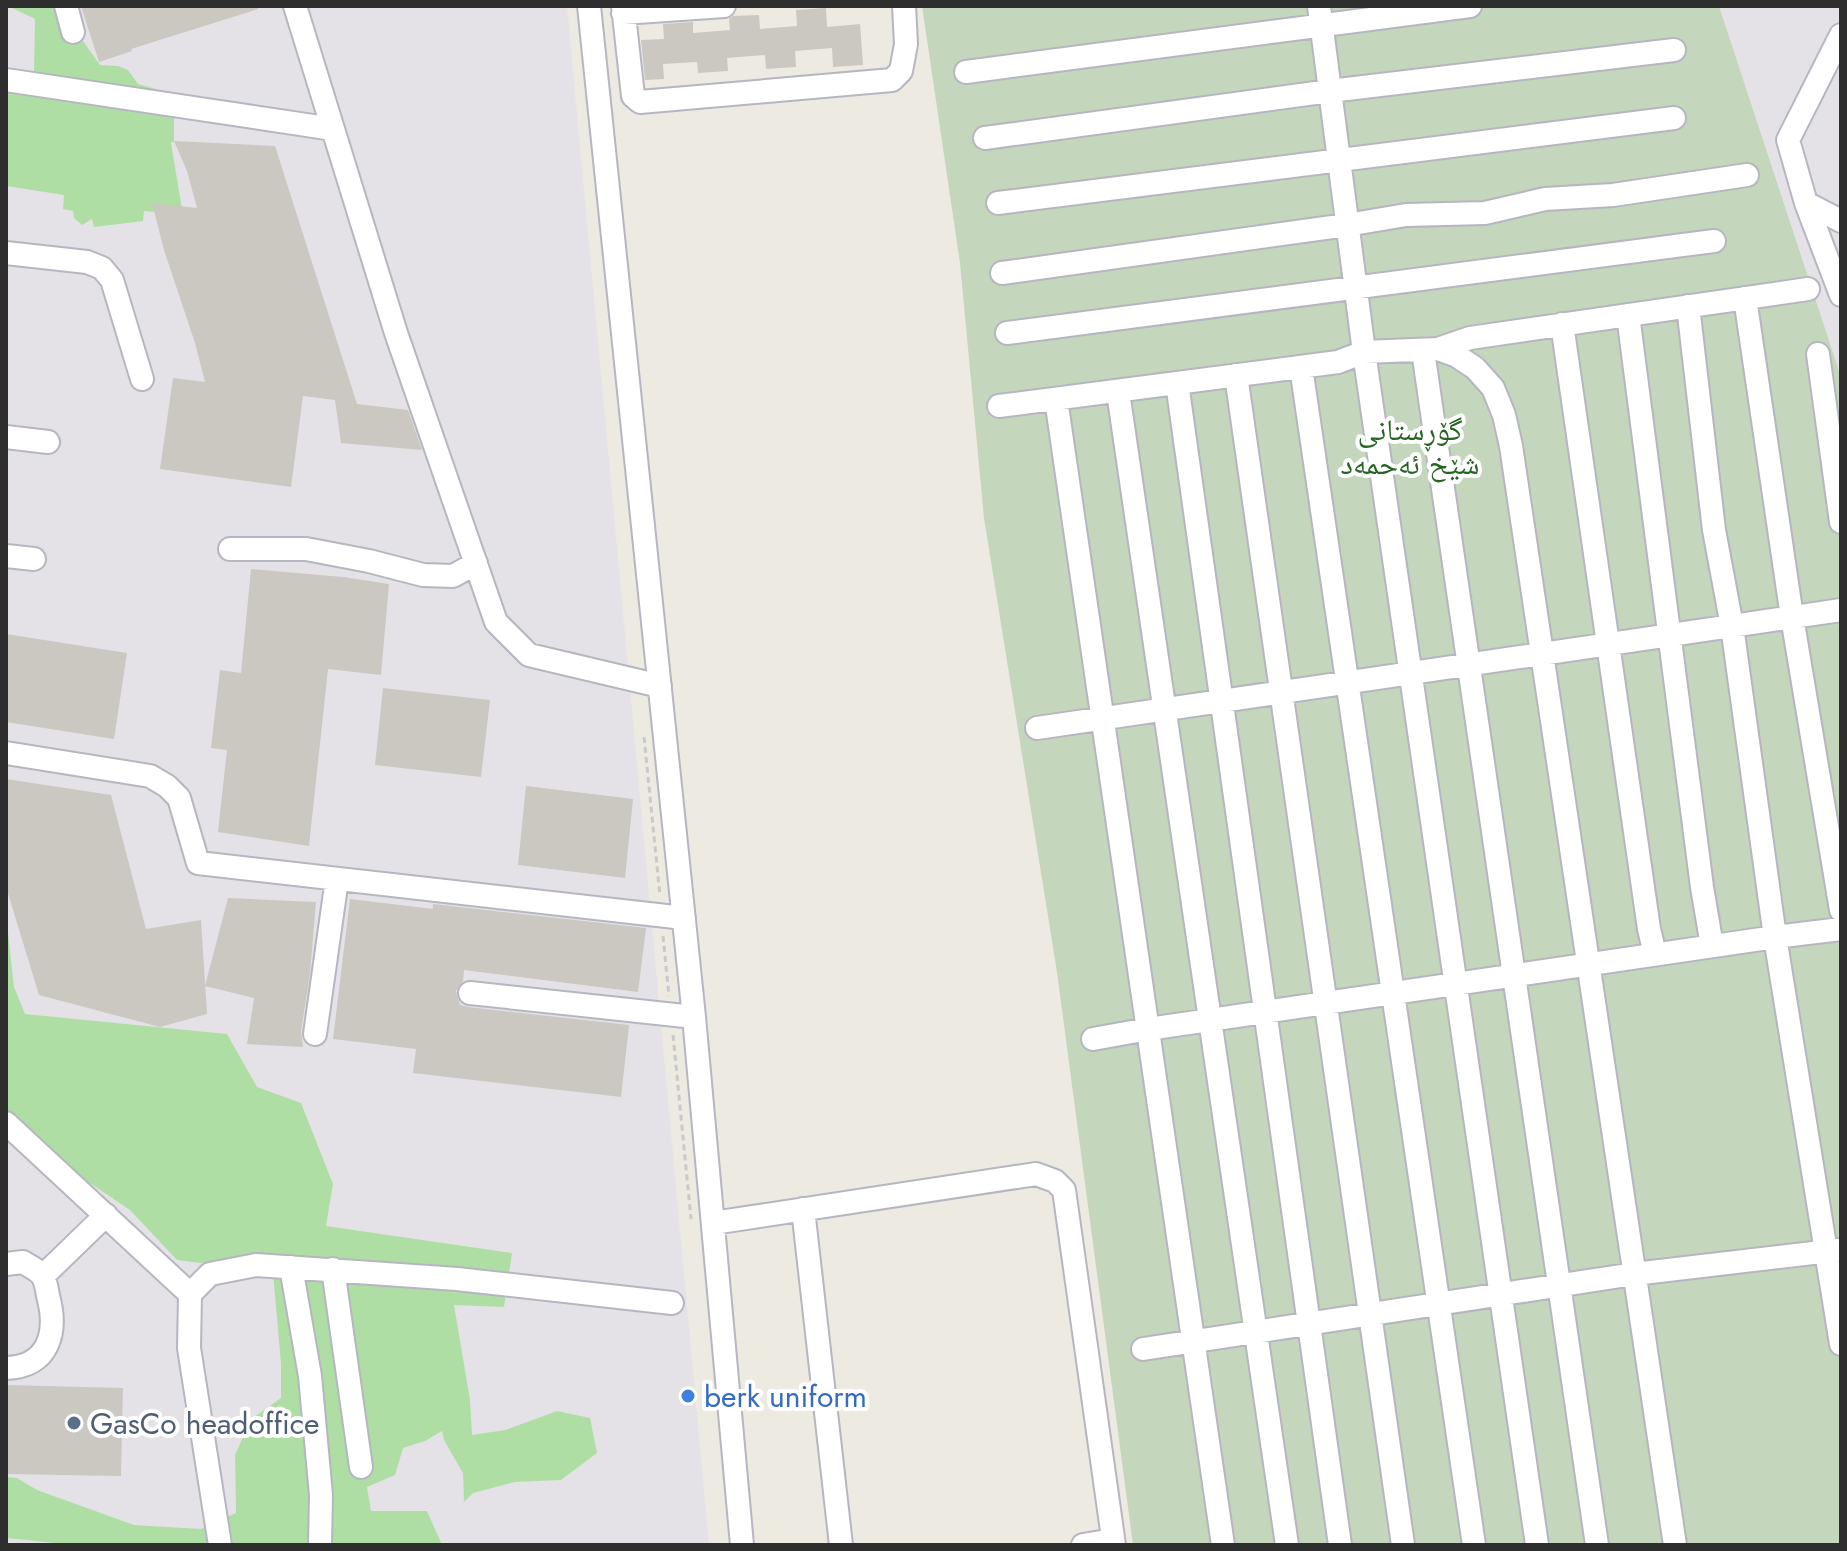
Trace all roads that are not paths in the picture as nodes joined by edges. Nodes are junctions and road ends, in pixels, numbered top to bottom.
1 (66, 6) edge
2 (295, 6) edge
3 (589, 6) edge
4 (724, 6) edge
5 (904, 6) edge
6 (1470, 6) edge
7 (623, 9) edge
8 (1320, 16) edge
9 (73, 32) dead end
10 (1841, 35) edge
11 (1674, 50) dead end
12 (966, 72) dead end
13 (6, 80) edge
14 (1330, 91) junction
15 (1674, 118) dead end
16 (333, 129) junction
17 (985, 138) dead end
18 (1339, 160) junction
19 (1747, 175) dead end
20 (998, 203) dead end
21 (1806, 203) junction
22 (1841, 221) edge
23 (1347, 225) junction
24 (1714, 241) dead end
25 (6, 253) edge
26 (1002, 273) dead end
27 (1355, 288) junction
28 (1808, 289) dead end
29 (1841, 295) edge
30 (1745, 298) junction
31 (1688, 306) junction
32 (1628, 315) junction
33 (1562, 324) junction
34 (1007, 333) dead end
35 (1430, 350) junction
36 (1364, 352) junction
37 (1818, 354) dead end
38 (1301, 367) junction
39 (1236, 375) junction
40 (142, 379) dead end
41 (1177, 383) junction
42 (1118, 392) junction
43 (1056, 399) junction
44 (999, 406) dead end
45 (6, 437) edge
46 (48, 442) dead end
47 (1841, 522) edge
48 (230, 549) dead end
49 (6, 556) edge
50 (34, 559) dead end
51 (476, 563) junction
52 (1841, 610) edge
53 (1792, 617) junction
54 (1732, 626) junction
55 (1670, 635) junction
56 (1609, 644) junction
57 (1542, 654) junction
58 (1469, 664) junction
59 (1410, 673) junction
60 (1347, 682) junction
61 (660, 686) junction
62 (1281, 692) junction
63 (1222, 701) junction
64 (1164, 709) junction
65 (1102, 718) junction
66 (1037, 728) dead end
67 (6, 753) edge
68 (337, 879) junction
69 (1841, 910) edge
70 (684, 918) junction
71 (1841, 929) edge
72 (1775, 937) junction
73 (1712, 946) junction
74 (1655, 954) junction
75 (1588, 964) junction
76 (1514, 975) junction
77 (1455, 984) junction
78 (470, 993) dead end
79 (1393, 993) junction
80 (1325, 1003) junction
81 (1265, 1012) junction
82 (694, 1017) junction
83 (1210, 1020) junction
84 (1148, 1029) junction
85 (315, 1034) dead end
86 (1093, 1039) dead end
87 (6, 1123) edge
88 (803, 1209) junction
89 (106, 1215) junction
90 (713, 1223) junction
91 (1834, 1250) edge
92 (6, 1264) edge
93 (291, 1267) junction
94 (333, 1269) junction
95 (1634, 1274) junction
96 (43, 1276) junction
97 (1559, 1286) junction
98 (190, 1294) junction
99 (1500, 1295) junction
100 (672, 1303) dead end
101 (1439, 1304) junction
102 (1370, 1314) junction
103 (1309, 1324) junction
104 (1256, 1332) junction
105 (1194, 1341) junction
106 (1841, 1344) edge
107 (1143, 1349) dead end
108 (6, 1368) edge
109 (361, 1467) dead end
110 (1114, 1543) edge
111 (220, 1545) edge
112 (320, 1545) edge
113 (742, 1545) edge
114 (841, 1545) edge
115 (1083, 1545) edge
116 (1223, 1545) edge
117 (1287, 1545) edge
118 (1340, 1545) edge
119 (1403, 1545) edge
120 (1474, 1545) edge
121 (1537, 1545) edge
122 (1597, 1545) edge
123 (1675, 1545) edge

1 - 9 street
2 - 16 street
3 - 61 street
4 - 7 street
5 - 7 street
6 - 8 street
8 - 12 street
8 - 14 street
10 - 21 street
11 - 14 street
13 - 16 street
14 - 17 street
14 - 18 street
15 - 18 street
16 - 51 street
18 - 20 street
18 - 23 street
19 - 23 street
21 - 22 street
21 - 29 street
23 - 26 street
23 - 27 street
24 - 27 street
25 - 40 street
27 - 34 street
27 - 36 street
28 - 30 street
30 - 31 street
30 - 53 street
31 - 32 street
31 - 54 street
32 - 33 street
32 - 55 street
33 - 35 street
33 - 56 street
35 - 36 street
35 - 57 street
35 - 58 street
36 - 38 street
36 - 59 street
37 - 47 street
38 - 39 street
38 - 60 street
39 - 41 street
39 - 62 street
41 - 42 street
41 - 63 street
42 - 43 street
42 - 64 street
43 - 44 street
43 - 65 street
45 - 46 street
48 - 51 street
49 - 50 street
51 - 61 street
52 - 53 street
53 - 54 street
53 - 69 street
54 - 55 street
54 - 72 street
55 - 56 street
55 - 73 street
56 - 57 street
56 - 74 street
57 - 58 street
57 - 75 street
58 - 59 street
58 - 76 street
59 - 60 street
59 - 77 street
60 - 62 street
60 - 79 street
61 - 70 street
62 - 63 street
62 - 80 street
63 - 64 street
63 - 81 street
64 - 65 street
64 - 83 street
65 - 66 street
65 - 84 street
67 - 68 street
68 - 70 street
68 - 85 street
70 - 82 street
71 - 72 street
72 - 73 street
72 - 91 street
73 - 74 street
74 - 75 street
75 - 76 street
75 - 95 street
76 - 77 street
76 - 97 street
77 - 79 street
77 - 99 street
78 - 82 street
79 - 80 street
79 - 101 street
80 - 81 street
80 - 102 street
81 - 83 street
81 - 103 street
82 - 90 street
83 - 84 street
83 - 104 street
84 - 86 street
84 - 105 street
87 - 89 street
88 - 90 street
88 - 110 street
88 - 114 street
89 - 96 street
89 - 98 street
90 - 113 street
91 - 95 street
91 - 106 street
92 - 96 street
93 - 94 street
93 - 98 street
93 - 112 street
94 - 100 street
94 - 109 street
95 - 97 street
95 - 123 street
96 - 108 street
97 - 99 street
97 - 122 street
98 - 111 street
99 - 101 street
99 - 121 street
101 - 102 street
101 - 120 street
102 - 103 street
102 - 119 street
103 - 104 street
103 - 118 street
104 - 105 street
104 - 117 street
105 - 107 street
105 - 116 street
110 - 115 street

